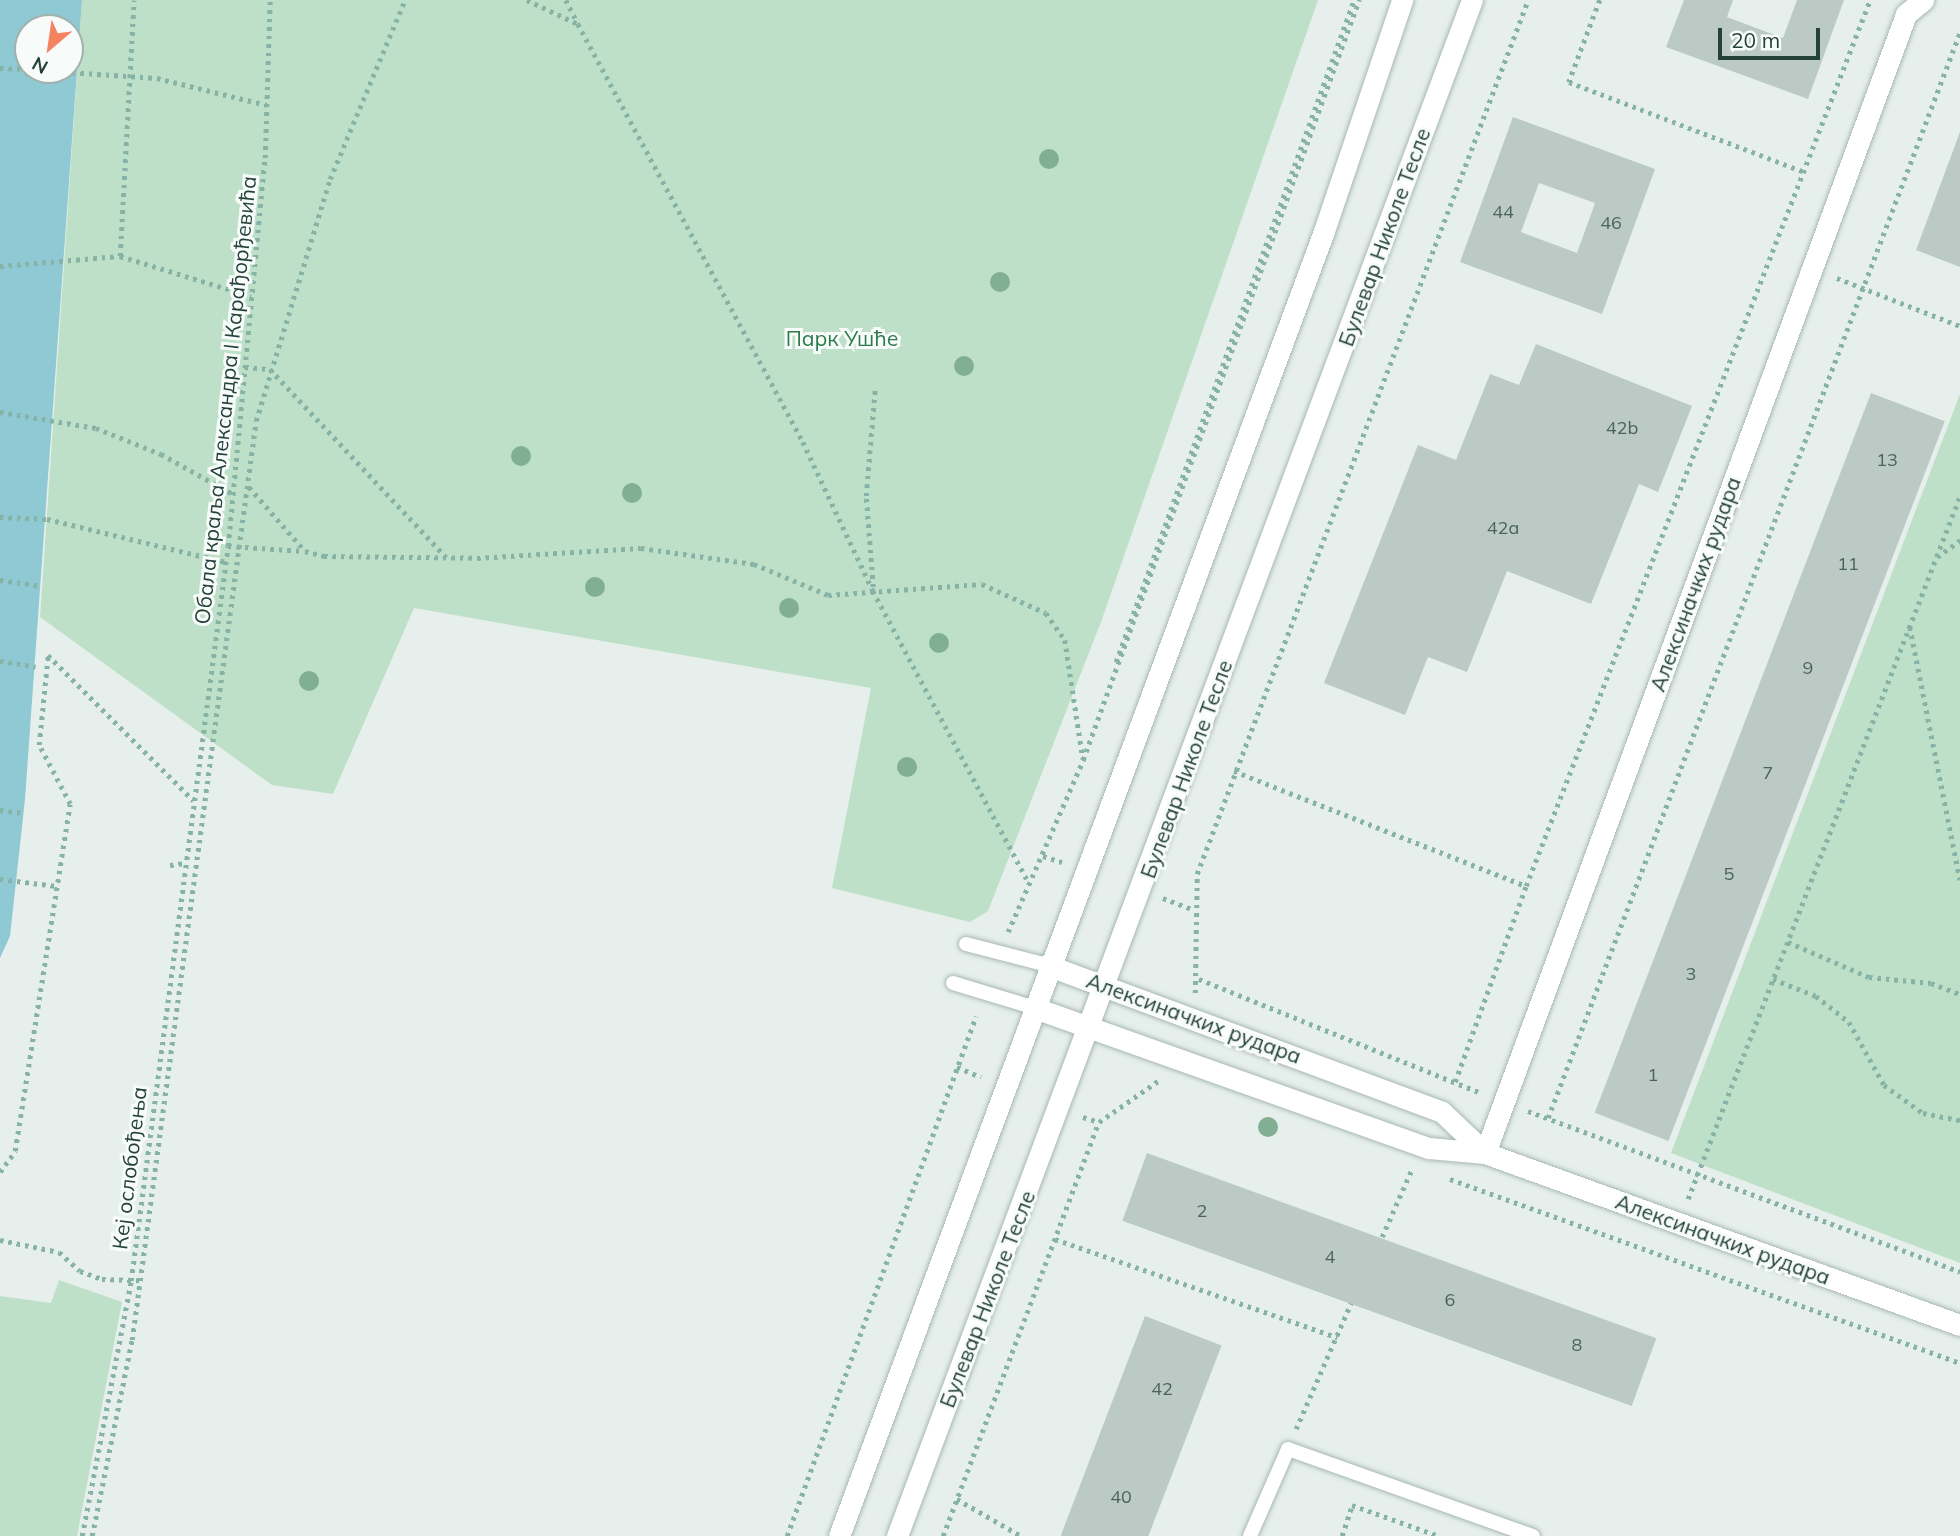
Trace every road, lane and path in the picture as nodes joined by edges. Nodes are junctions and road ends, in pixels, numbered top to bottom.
1 (134, 0) edge
2 (271, 0) edge
3 (405, 0) edge
4 (527, 0) edge
5 (566, 0) edge
6 (1357, 0) edge
7 (1402, 0) edge
8 (1472, 0) edge
9 (1528, 0) edge
10 (1600, 0) edge
11 (1870, 0) edge
12 (1923, 0) edge
13 (578, 24) junction
14 (1960, 32) edge
15 (1958, 45) edge
16 (84, 73) edge
17 (134, 77) junction
18 (267, 104) junction
19 (1805, 172) junction
20 (120, 256) junction
21 (0, 266) edge
22 (1864, 288) junction
23 (252, 296) junction
24 (1960, 326) edge
25 (245, 367) junction
26 (270, 369) junction
27 (875, 389) dead end
28 (0, 412) edge
29 (248, 486) junction
30 (233, 494) junction
31 (1960, 496) edge
32 (0, 517) edge
33 (1960, 540) edge
34 (228, 547) junction
35 (240, 547) junction
36 (305, 551) junction
37 (446, 557) junction
38 (1936, 557) junction
39 (226, 562) junction
40 (0, 580) edge
41 (43, 586) dead end
42 (873, 591) junction
43 (1910, 626) junction
44 (0, 661) edge
45 (36, 667) dead end
46 (1083, 758) junction
47 (1234, 771) junction
48 (194, 802) junction
49 (0, 810) edge
50 (24, 813) dead end
51 (186, 863) junction
52 (170, 865) dead end
53 (0, 879) edge
54 (1960, 880) edge
55 (1030, 884) junction
56 (57, 886) junction
57 (1526, 886) junction
58 (1788, 942) junction
59 (966, 944) dead end
60 (999, 952) junction
61 (1046, 965) junction
62 (1199, 979) junction
63 (1773, 979) junction
64 (953, 983) dead end
65 (1104, 984) junction
66 (985, 993) junction
67 (1960, 994) edge
68 (1032, 1007) junction
69 (1188, 1013) junction
70 (1088, 1026) junction
71 (1174, 1054) junction
72 (1158, 1081) junction
73 (1168, 1082) dead end
74 (1455, 1082) junction
75 (1504, 1102) junction
76 (1548, 1118) junction
77 (1960, 1120) edge
78 (1485, 1153) junction
79 (1400, 1161) dead end
80 (1413, 1166) junction
81 (1426, 1171) dead end
82 (0, 1172) edge
83 (1439, 1175) dead end
84 (1697, 1175) junction
85 (1679, 1223) junction
86 (1382, 1237) dead end
87 (1055, 1239) junction
88 (0, 1240) edge
89 (1960, 1272) edge
90 (140, 1280) junction
91 (131, 1281) junction
92 (1351, 1303) dead end
93 (1960, 1325) edge
94 (1336, 1337) junction
95 (1960, 1363) edge
96 (1288, 1449) junction
97 (957, 1499) junction
98 (82, 1536) edge
99 (92, 1536) edge
100 (787, 1536) edge
101 (839, 1536) edge
102 (897, 1536) edge
103 (943, 1536) edge
104 (1021, 1536) edge
105 (1250, 1536) edge
106 (1342, 1536) edge
107 (1439, 1536) edge
108 (1533, 1536) edge

1 - 17 path
2 - 18 path, Обала краља Александра I Карађорђевића
3 - 26 path
4 - 13 path
5 - 13 path
6 - 46 path
7 - 61 main road
8 - 65 main road, Булевар Николе Тесле
9 - 47 path
10 - 19 path
11 - 19 path
12 - 75 main road, Алексиначких рудара
13 - 42 path
14 - 15 path
15 - 22 path
16 - 17 path
17 - 18 path
17 - 20 path
18 - 23 path, Обала краља Александра I Карађорђевића
19 - 57 path
20 - 21 path
20 - 23 path
22 - 24 path
22 - 76 path
23 - 25 path, Обала краља Александра I Карађорђевића
25 - 26 path
25 - 30 path, Обала краља Александра I Карађорђевића
26 - 29 path
26 - 37 path
27 - 42 path
28 - 30 path
29 - 35 path
29 - 36 path
30 - 34 path, Обала краља Александра I Карађорђевића
31 - 38 path
32 - 39 path
33 - 38 path
34 - 35 path
34 - 39 path, Обала краља Александра I Карађорђевића
35 - 36 path
35 - 90 path
36 - 37 path
37 - 42 path
38 - 43 path
39 - 48 path, Обала краља Александра I Карађорђевића
40 - 41 path
42 - 46 path
42 - 55 path
43 - 54 path
43 - 58 path
44 - 45 path
46 - 55 path
47 - 57 path
47 - 62 path
48 - 51 path, Кеј ослобођења
48 - 56 path
49 - 50 path
51 - 52 path
51 - 91 path, Кеј ослобођења
53 - 56 path
55 - 60 path
56 - 82 path
57 - 74 path
58 - 63 path
58 - 67 path
59 - 60 lane
60 - 61 lane
61 - 65 main road, Алексиначких рудара
61 - 68 main road
62 - 69 path
62 - 74 path
63 - 77 path
63 - 84 path
64 - 66 lane
65 - 69 main road, Алексиначких рудара
65 - 70 main road, Булевар Николе Тесле
66 - 68 lane
66 - 100 path
68 - 70 main road, Алексиначких рудара
68 - 101 main road
69 - 78 main road, Алексиначких рудара
70 - 71 main road, Алексиначких рудара
70 - 102 main road, Булевар Николе Тесле
71 - 72 path
71 - 78 main road, Алексиначких рудара
72 - 73 path
72 - 87 path
74 - 75 path
75 - 76 path
75 - 78 main road, Алексиначких рудара
76 - 84 path
78 - 85 main road, Алексиначких рудара
79 - 80 path
80 - 81 path
80 - 86 path
83 - 95 path
84 - 85 path
84 - 89 path
85 - 93 main road, Алексиначких рудара
87 - 94 path
87 - 97 path
88 - 91 path
90 - 91 path
90 - 99 path
91 - 98 path, Кеј ослобођења
92 - 94 path
94 - 96 path
96 - 105 lane
96 - 108 lane
97 - 103 path
97 - 104 path
106 - 107 path

